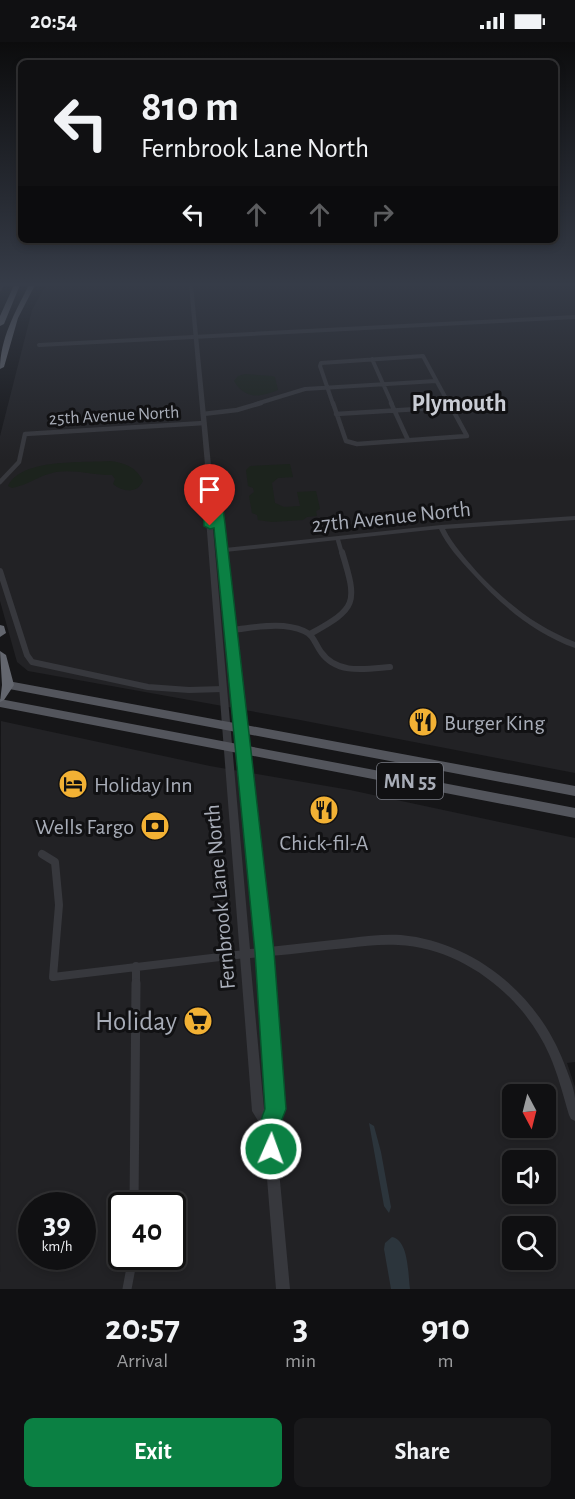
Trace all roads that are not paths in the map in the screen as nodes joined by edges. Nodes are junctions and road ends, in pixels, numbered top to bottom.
1 (7, 343) edge
2 (74, 343) edge
3 (197, 343) edge
4 (39, 345) dead end
5 (372, 359) junction
6 (0, 367) edge
7 (436, 381) junction
8 (383, 384) junction
9 (327, 387) junction
10 (451, 407) junction
11 (395, 410) junction
12 (203, 414) junction
13 (336, 414) junction
14 (204, 423) junction
15 (408, 440) junction
16 (0, 482) edge
17 (210, 483) junction
18 (575, 518) edge
19 (441, 527) junction
20 (338, 540) junction
21 (222, 550) junction
22 (212, 553) junction
23 (0, 571) edge
24 (230, 630) junction
25 (310, 634) junction
26 (575, 645) edge
27 (0, 655) edge
28 (390, 667) dead end
29 (8, 685) junction
30 (223, 689) junction
31 (0, 697) edge
32 (0, 703) edge
33 (226, 726) junction
34 (242, 730) junction
35 (228, 747) junction
36 (244, 750) junction
37 (575, 791) edge
38 (575, 813) edge
39 (42, 855) dead end
40 (264, 952) junction
41 (245, 954) junction
42 (136, 966) junction
43 (575, 1115) edge
44 (269, 1127) junction
45 (134, 1192) edge
46 (131, 1270) edge
47 (127, 1289) edge
48 (283, 1289) edge

1 - 6 highway
2 - 4 street
3 - 12 street, Fernbrook Lane North
5 - 7 street
5 - 8 street
5 - 9 street
7 - 8 street
7 - 10 street
8 - 9 street
8 - 11 street
9 - 12 street
9 - 13 street
10 - 11 street
10 - 15 street
11 - 13 street
11 - 15 street
12 - 14 street, Fernbrook Lane North
13 - 15 street
14 - 16 street, 25th Avenue North
14 - 17 street, Fernbrook Lane North
17 - 21 street, Fernbrook Lane North
17 - 22 street, Fernbrook Lane North
18 - 19 street, 27th Avenue North
19 - 20 street, 27th Avenue North
19 - 26 street
20 - 21 street, 27th Avenue North
20 - 25 street
21 - 22 street, 27th Avenue North
21 - 24 street, Fernbrook Lane North
22 - 30 street, Fernbrook Lane North
23 - 30 street
24 - 25 street
24 - 34 street, Fernbrook Lane North
25 - 28 street
27 - 29 highway
29 - 31 highway
29 - 33 main road, MN 55
30 - 33 street, Fernbrook Lane North
32 - 35 main road, MN 55
33 - 34 main road, MN 55
33 - 35 street, Fernbrook Lane North
34 - 36 street, Fernbrook Lane North
34 - 37 main road, MN 55
35 - 36 main road, MN 55
35 - 41 street, Fernbrook Lane North
36 - 38 main road, MN 55
36 - 40 street, Fernbrook Lane North
39 - 42 street
40 - 41 street
40 - 43 street
40 - 44 street, Fernbrook Lane North
41 - 42 street
41 - 44 street, Fernbrook Lane North
42 - 45 street
44 - 48 street, Fernbrook Lane North
46 - 47 street

